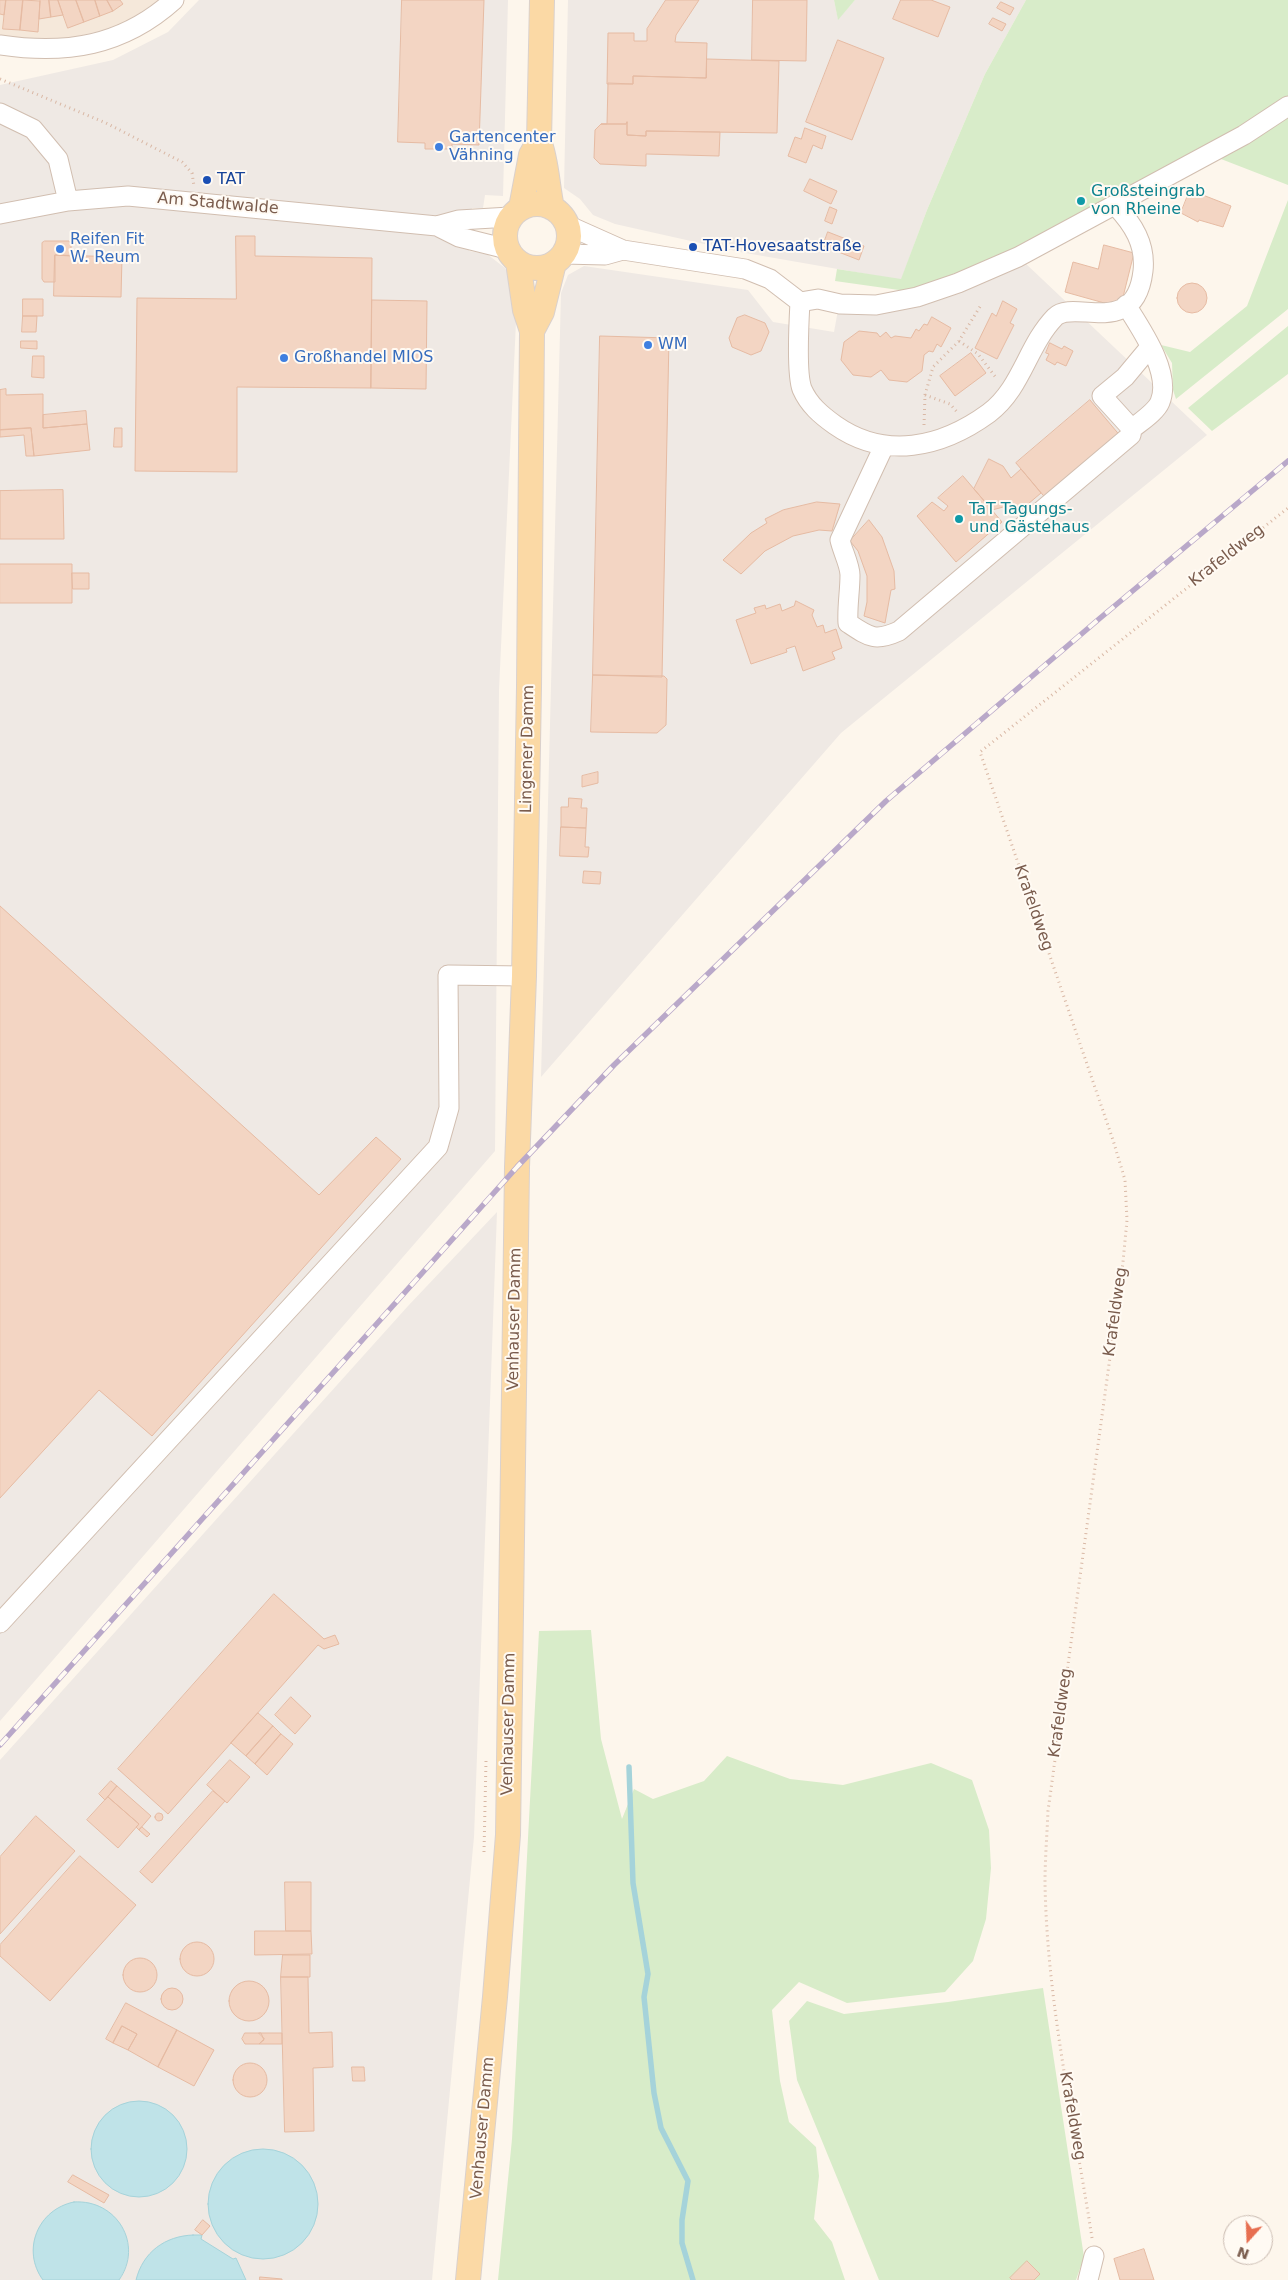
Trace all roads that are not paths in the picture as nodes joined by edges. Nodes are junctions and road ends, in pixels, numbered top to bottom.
1 (174, 0) edge
2 (542, 0) edge
3 (0, 45) edge
4 (1288, 106) edge
5 (0, 113) edge
6 (539, 141) junction
7 (68, 201) junction
8 (1115, 205) junction
9 (552, 208) junction
10 (516, 213) junction
11 (0, 214) edge
12 (567, 225) junction
13 (437, 226) junction
14 (623, 250) junction
15 (512, 256) junction
16 (559, 258) junction
17 (800, 302) junction
18 (1126, 305) junction
19 (532, 331) junction
20 (1150, 347) junction
21 (1132, 429) junction
22 (884, 446) junction
23 (524, 976) junction
24 (517, 1167) joint
25 (0, 1623) edge
26 (1094, 2256) road end
27 (468, 2280) edge
28 (1088, 2280) edge

1 - 3 street
2 - 6 main road
4 - 8 street
5 - 7 street
6 - 9 main road
6 - 10 main road
7 - 11 street, Am Stadtwalde
7 - 13 street, Am Stadtwalde
8 - 17 street
8 - 18 street
9 - 10 main road
9 - 12 main road
10 - 13 street, Am Stadtwalde
10 - 15 main road
12 - 14 street
12 - 16 main road
13 - 15 street, Am Stadtwalde
14 - 16 street
14 - 17 street
15 - 16 main road
15 - 19 main road, Lingener Damm
16 - 19 main road, Lingener Damm
17 - 22 street
18 - 20 street
18 - 22 street
19 - 23 main road, Lingener Damm
20 - 21 street
20 - 21 street
21 - 22 street
23 - 24 main road, Lingener Damm
23 - 25 street
24 - 27 main road, Venhauser Damm
26 - 28 street

